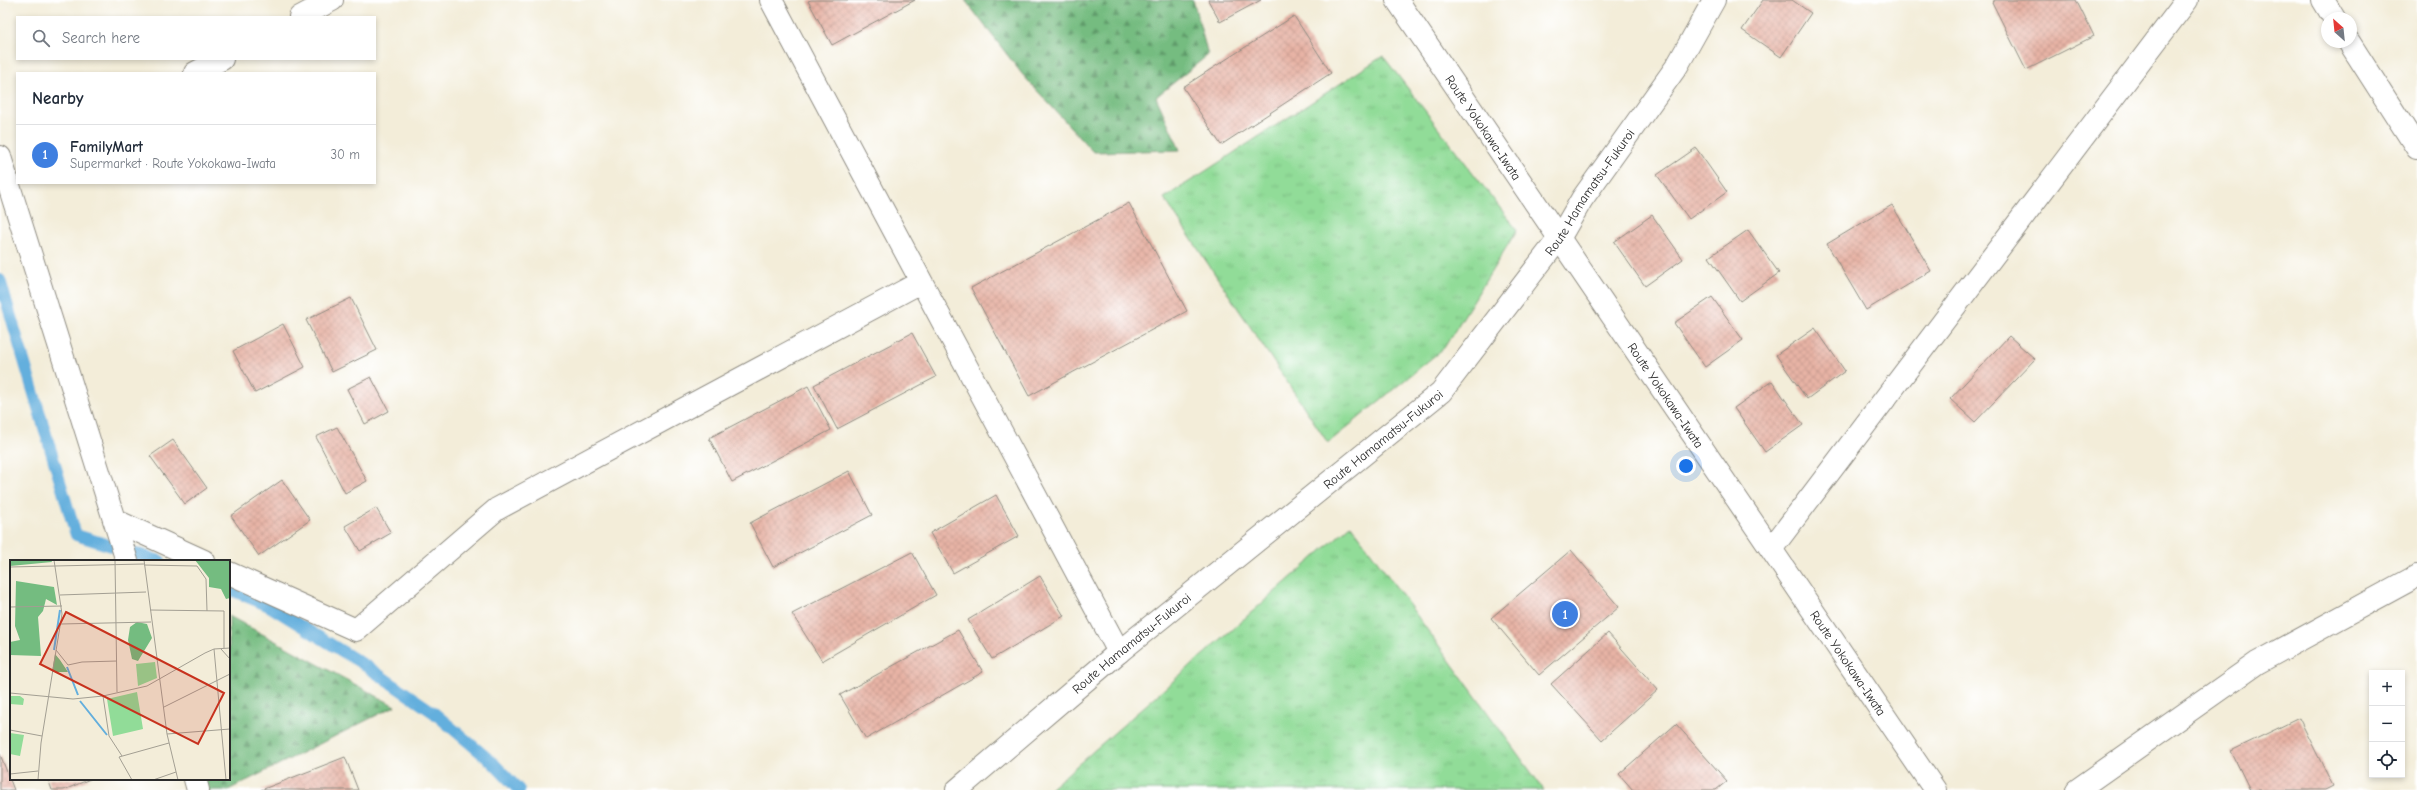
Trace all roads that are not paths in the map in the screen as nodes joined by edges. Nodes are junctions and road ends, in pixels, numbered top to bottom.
1 (332, 0) edge
2 (771, 0) edge
3 (1397, 0) edge
4 (1714, 0) edge
5 (2187, 0) edge
6 (2323, 0) edge
7 (2330, 12) edge
8 (302, 16) edge
9 (2353, 48) edge
10 (220, 60) edge
11 (197, 72) edge
12 (2417, 148) edge
13 (8, 166) edge
14 (1560, 237) junction
15 (921, 282) junction
16 (114, 520) junction
17 (1772, 548) junction
18 (127, 560) edge
19 (202, 560) edge
20 (230, 572) edge
21 (2417, 576) edge
22 (1119, 652) junction
23 (195, 780) edge
24 (964, 788) edge
25 (198, 790) edge
26 (1935, 790) edge
27 (2077, 790) edge

1 - 8 street
2 - 15 street
3 - 14 street, Route Yokokawa-Iwata
4 - 14 street, Route Hamamatsu-Fukuroi
5 - 17 street
6 - 7 street
9 - 12 street
10 - 11 street
13 - 16 street
14 - 17 street, Route Yokokawa-Iwata
14 - 22 street, Route Hamamatsu-Fukuroi
15 - 20 street
15 - 22 street
16 - 18 street
16 - 19 street
17 - 26 street, Route Yokokawa-Iwata
21 - 27 street
22 - 24 street, Route Hamamatsu-Fukuroi
23 - 25 street

